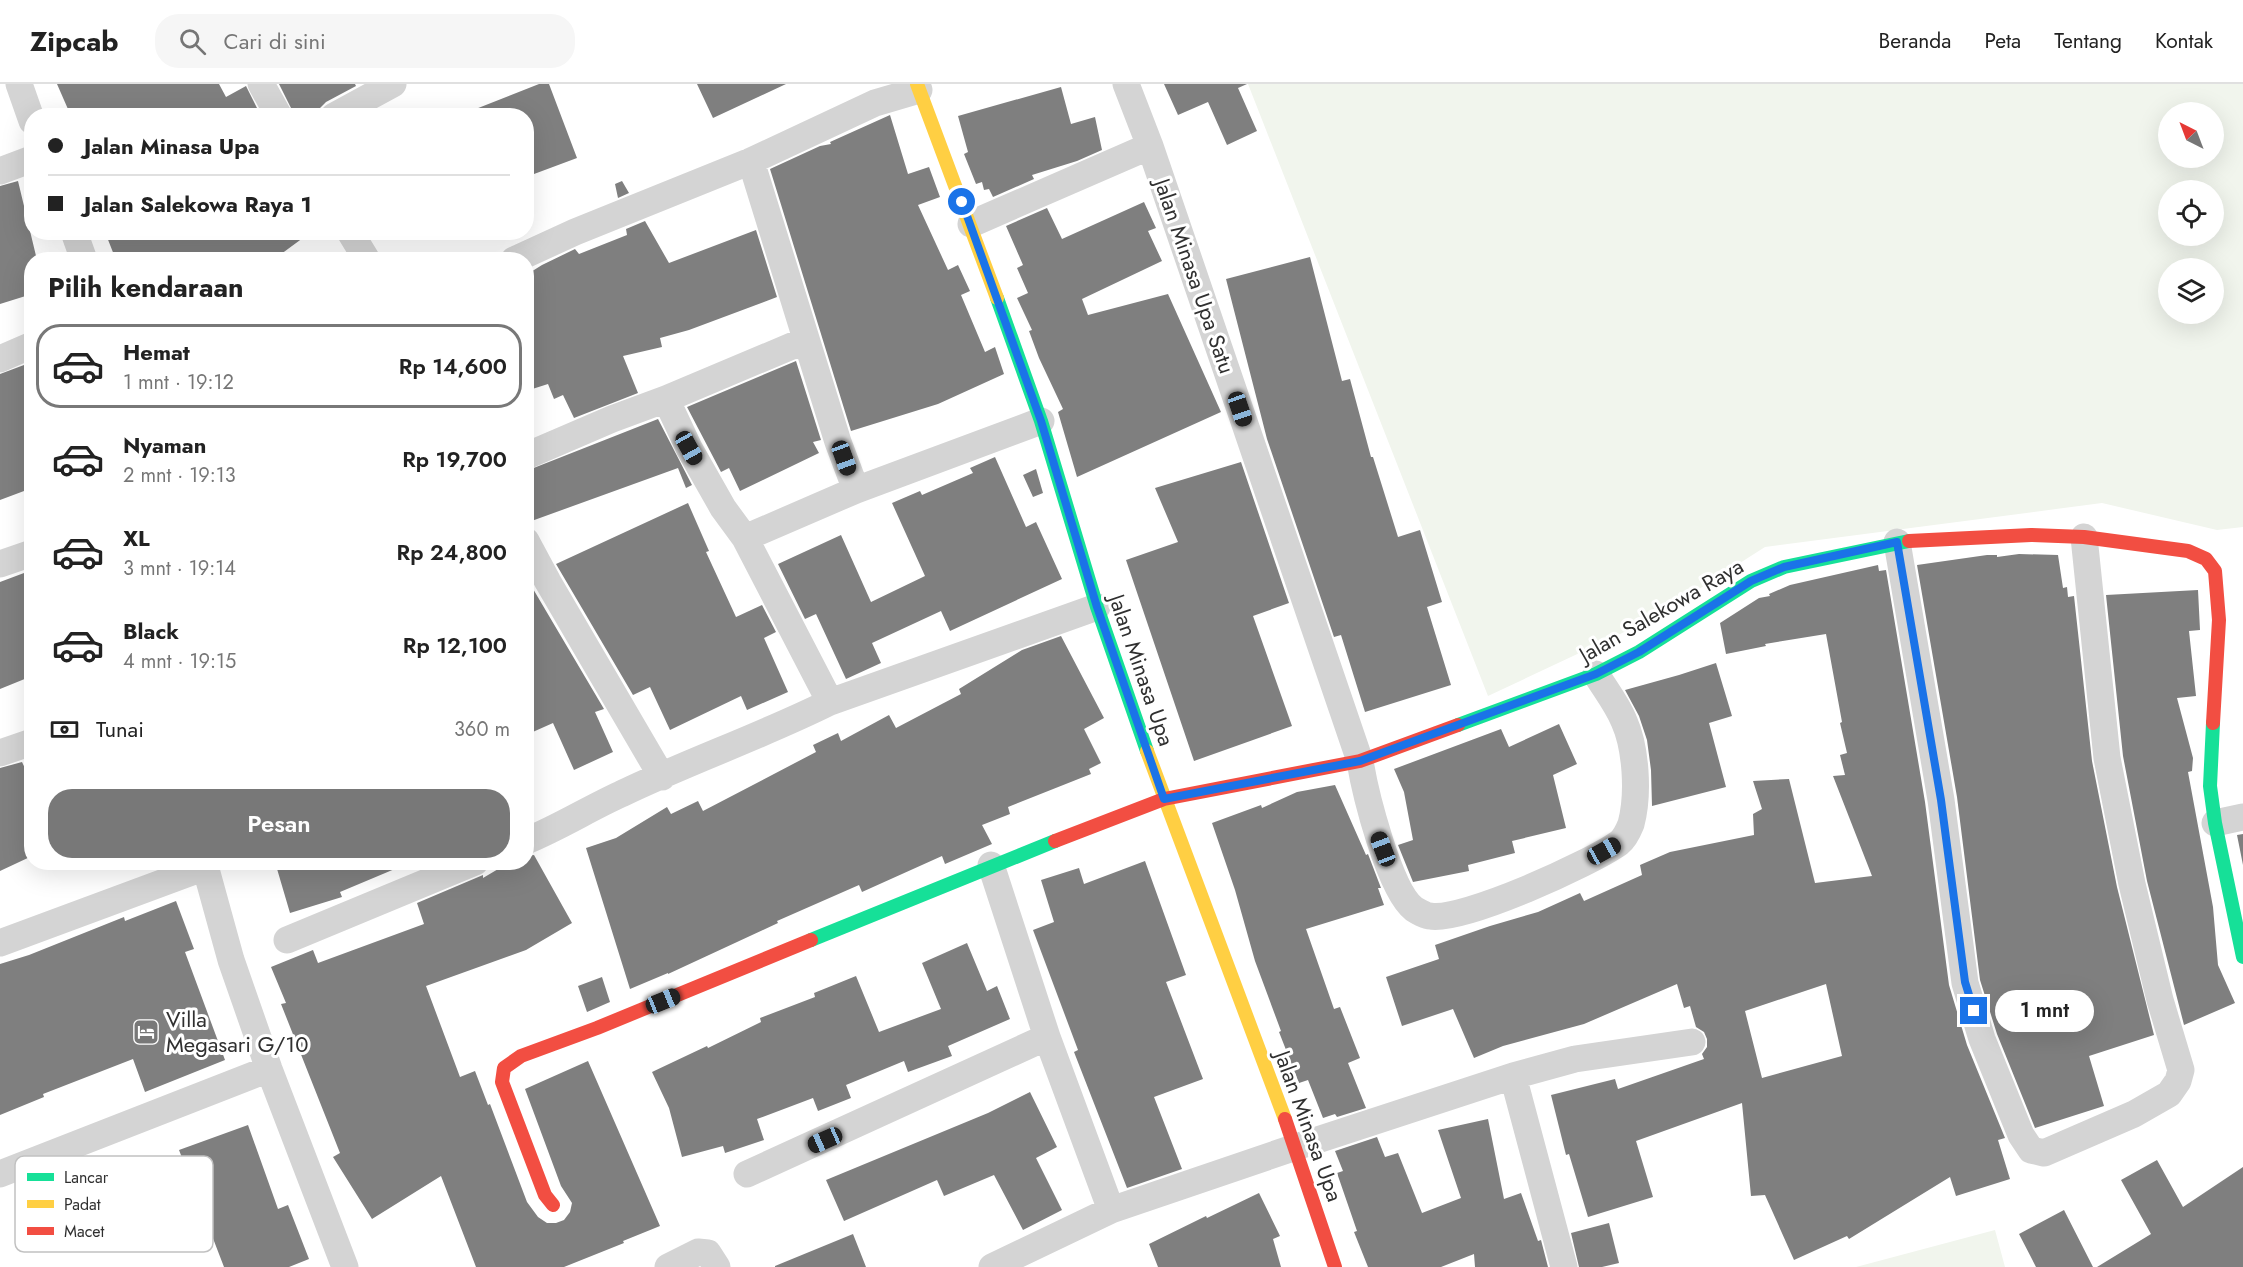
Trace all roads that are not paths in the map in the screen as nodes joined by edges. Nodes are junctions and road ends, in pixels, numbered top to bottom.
1 (19, 84) edge
2 (261, 84) edge
3 (393, 84) edge
4 (1126, 84) edge
5 (918, 87) edge
6 (28, 108) edge
7 (274, 108) edge
8 (349, 108) edge
9 (1150, 146) junction
10 (751, 161) junction
11 (24, 162) edge
12 (0, 171) edge
13 (971, 224) junction
14 (531, 252) edge
15 (806, 340) junction
16 (24, 348) edge
17 (0, 359) edge
18 (666, 399) junction
19 (1041, 421) junction
20 (534, 453) edge
21 (856, 490) junction
22 (2084, 537) junction
23 (745, 538) junction
24 (1897, 542) junction
25 (24, 556) edge
26 (534, 556) edge
27 (0, 564) edge
28 (1097, 607) junction
29 (1596, 674) junction
30 (830, 702) junction
31 (24, 745) edge
32 (0, 753) edge
33 (1360, 761) junction
34 (662, 777) junction
35 (1164, 799) junction
36 (2243, 817) edge
37 (2215, 823) junction
38 (534, 838) edge
39 (991, 865) junction
40 (192, 870) edge
41 (206, 870) edge
42 (456, 870) edge
43 (287, 940) dead end
44 (0, 943) edge
45 (2243, 957) edge
46 (1047, 1037) junction
47 (1692, 1042) dead end
48 (269, 1069) junction
49 (1514, 1076) junction
50 (1296, 1147) junction
51 (46, 1156) edge
52 (15, 1168) edge
53 (0, 1174) edge
54 (747, 1174) dead end
55 (553, 1206) dead end
56 (1111, 1210) junction
57 (345, 1267) edge
58 (668, 1267) edge
59 (717, 1267) edge
60 (992, 1267) edge
61 (1335, 1267) edge
62 (1564, 1267) edge

1 - 6 street
2 - 7 street
3 - 8 street
4 - 9 street, Jalan Minasa Upa Satu
5 - 10 street
5 - 13 street, Jalan Minasa Upa
9 - 13 street
9 - 33 street, Jalan Minasa Upa Satu
10 - 14 street
10 - 15 street
11 - 12 street
13 - 19 street, Jalan Minasa Upa
15 - 18 street
15 - 21 street
16 - 17 street
18 - 20 street
18 - 23 street
19 - 21 street
19 - 28 street, Jalan Minasa Upa
21 - 23 street
22 - 24 street, Jalan Salekowa Raya
22 - 24 street
22 - 37 street, Jalan Salekowa Raya
23 - 30 street
24 - 29 street, Jalan Salekowa Raya
25 - 27 street
26 - 34 street
28 - 30 street
28 - 35 street, Jalan Minasa Upa
29 - 33 street, Jalan Salekowa Raya
29 - 33 street, Jalan Minasa Upa Satu
30 - 34 street
31 - 32 street
33 - 35 street, Jalan Salekowa Raya
34 - 38 street
35 - 39 street, Jalan Salekowa Raya
35 - 50 street, Jalan Minasa Upa
36 - 37 street
37 - 45 street
39 - 46 street
39 - 55 street, Jalan Salekowa Raya
40 - 44 street
41 - 48 street
42 - 43 street
46 - 54 street
46 - 56 street
47 - 49 street
48 - 51 street
48 - 57 street
49 - 50 street
49 - 62 street
50 - 56 street
50 - 61 street, Jalan Minasa Upa
52 - 53 street
56 - 60 street
58 - 59 street

